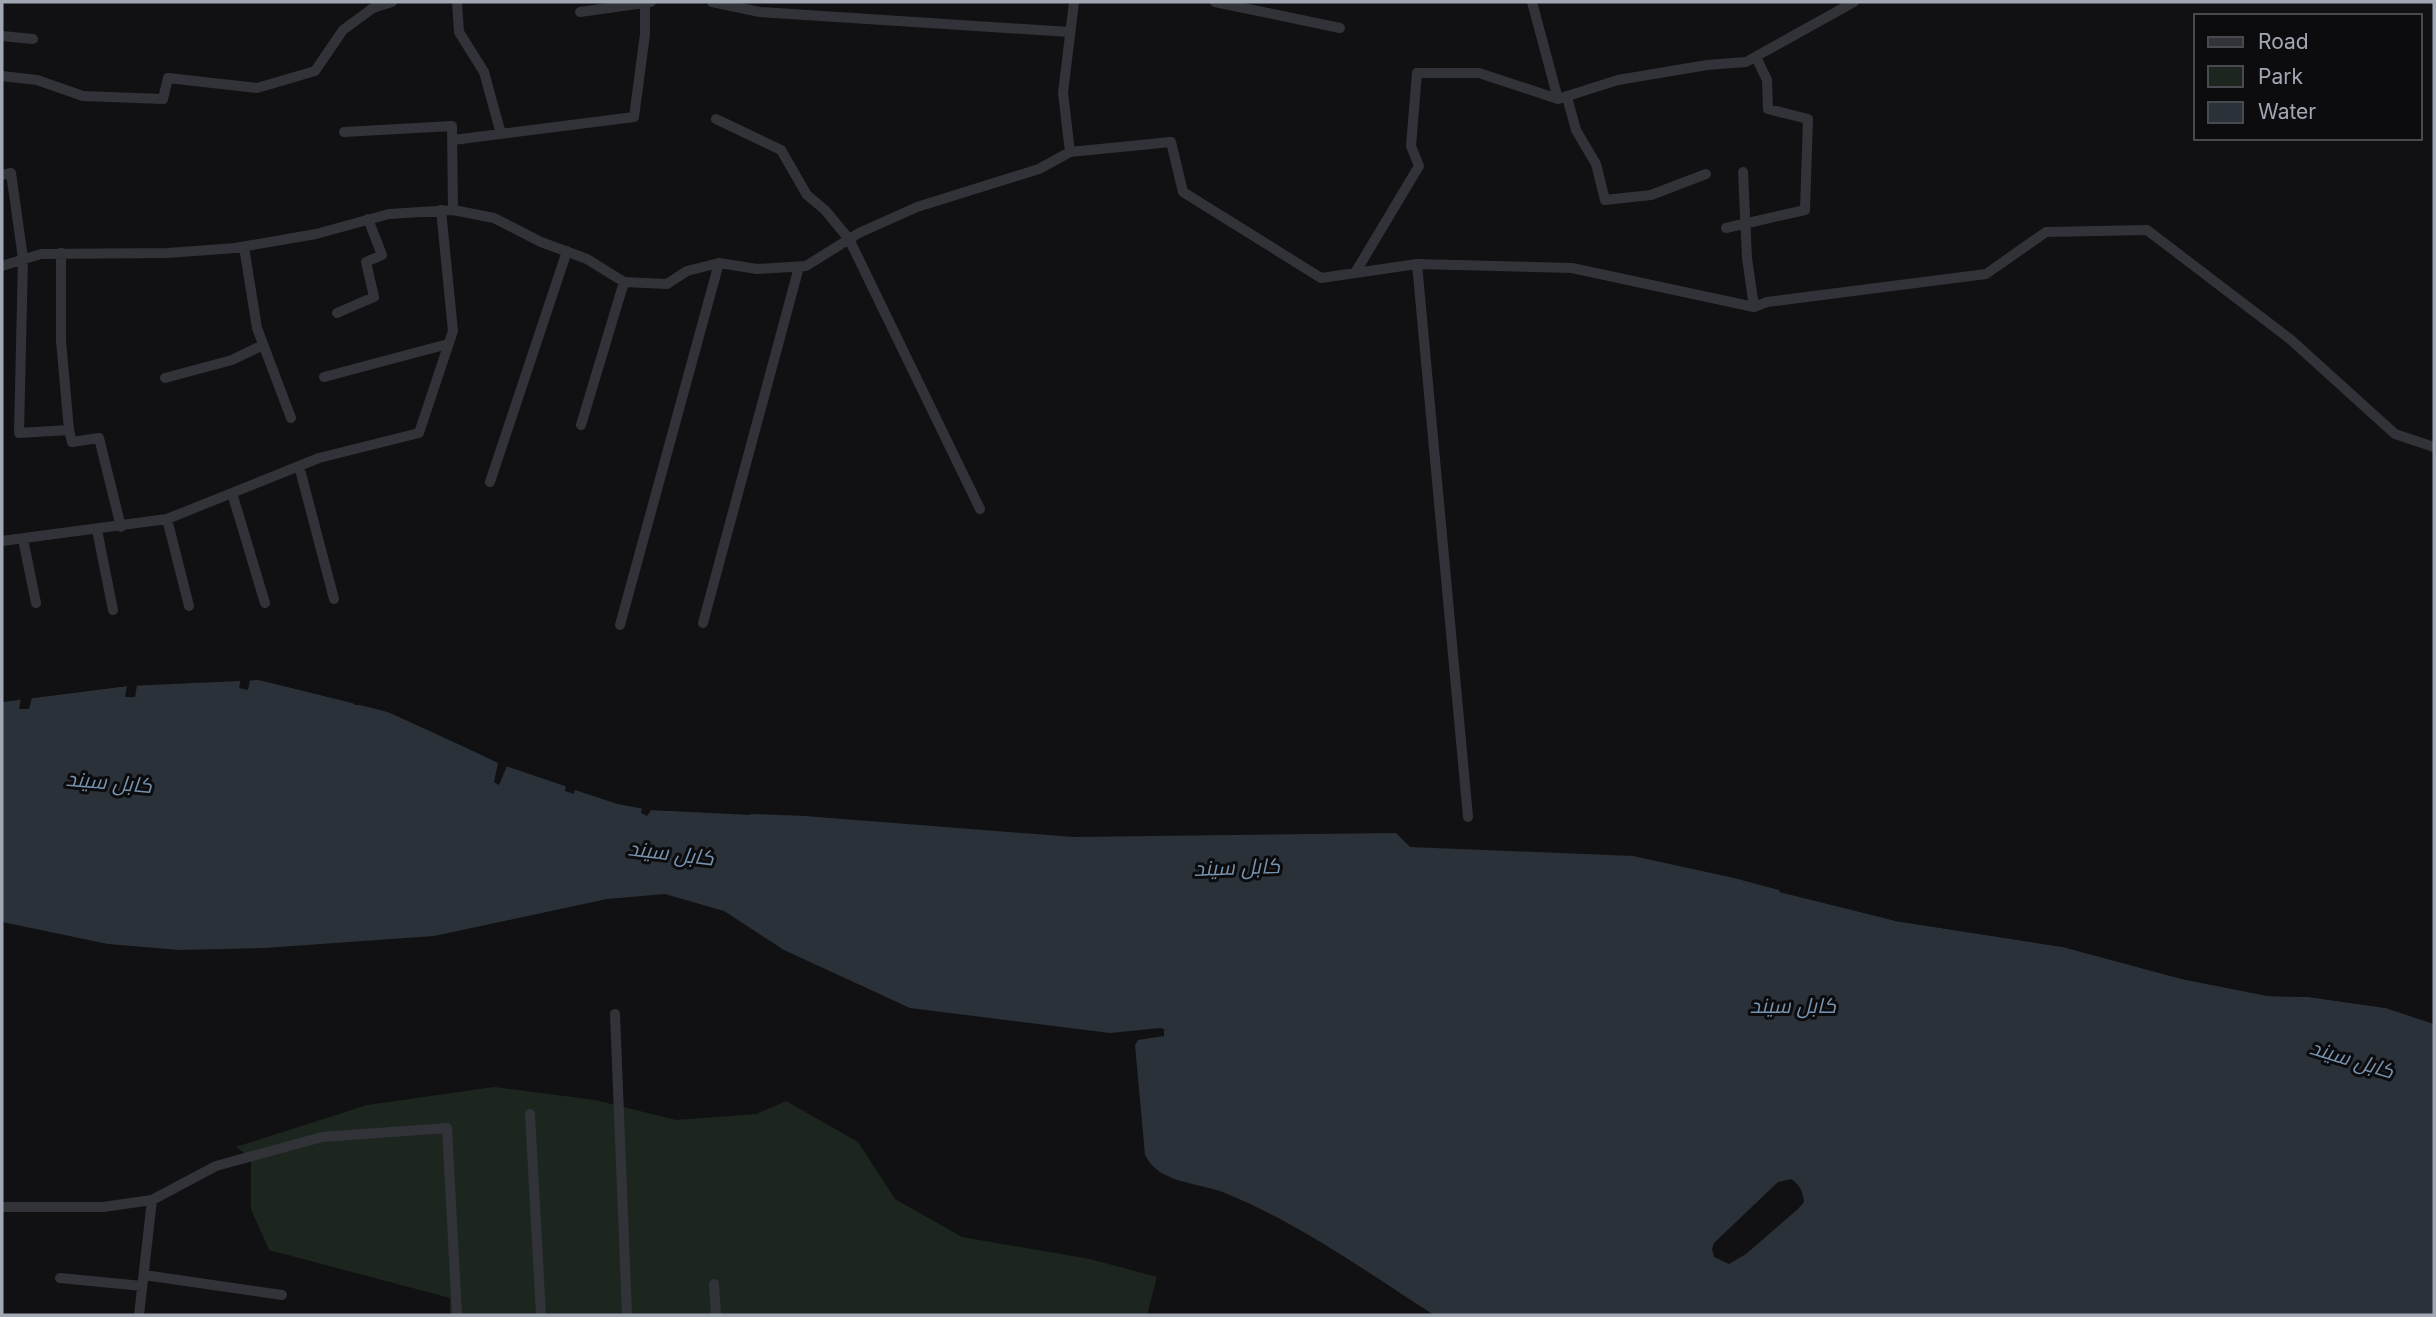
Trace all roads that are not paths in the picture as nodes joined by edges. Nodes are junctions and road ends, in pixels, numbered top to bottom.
1 (392, 2) edge
2 (457, 2) edge
3 (651, 2) edge
4 (712, 2) edge
5 (817, 2) edge
6 (1074, 2) edge
7 (1215, 2) edge
8 (1532, 2) edge
9 (1854, 2) edge
10 (645, 3) edge
11 (580, 12) dead end
12 (815, 16) junction
13 (1340, 28) dead end
14 (1070, 32) junction
15 (2, 36) edge
16 (33, 39) dead end
17 (1756, 57) junction
18 (2, 76) edge
19 (1562, 98) junction
20 (716, 119) dead end
21 (344, 132) dead end
22 (501, 134) junction
23 (453, 140) junction
24 (1070, 152) junction
25 (1743, 172) dead end
26 (1706, 174) dead end
27 (2, 175) edge
28 (453, 210) junction
29 (441, 211) junction
30 (368, 219) junction
31 (1747, 223) junction
32 (1726, 228) dead end
33 (849, 239) junction
34 (244, 247) junction
35 (567, 251) junction
36 (61, 253) junction
37 (23, 258) junction
38 (719, 263) junction
39 (1417, 264) junction
40 (2, 266) edge
41 (799, 267) junction
42 (1355, 273) junction
43 (624, 282) junction
44 (1754, 307) junction
45 (337, 313) dead end
46 (448, 344) junction
47 (263, 345) junction
48 (324, 377) dead end
49 (165, 378) dead end
50 (291, 418) dead end
51 (580, 425) dead end
52 (69, 430) junction
53 (2434, 447) edge
54 (299, 466) junction
55 (490, 482) dead end
56 (232, 493) junction
57 (980, 509) dead end
58 (167, 519) junction
59 (121, 527) junction
60 (97, 530) junction
61 (23, 539) junction
62 (2, 541) edge
63 (334, 599) dead end
64 (36, 603) dead end
65 (265, 603) dead end
66 (189, 606) dead end
67 (113, 610) dead end
68 (703, 623) dead end
69 (620, 625) dead end
70 (1468, 817) dead end
71 (615, 1014) dead end
72 (530, 1114) dead end
73 (152, 1200) junction
74 (2, 1207) edge
75 (60, 1278) dead end
76 (143, 1280) junction
77 (715, 1284) dead end
78 (282, 1295) dead end
79 (139, 1315) edge
80 (457, 1315) edge
81 (541, 1315) edge
82 (628, 1315) edge
83 (716, 1315) edge

1 - 18 street
2 - 22 street
3 - 10 street
4 - 12 street
5 - 12 street
6 - 14 street
7 - 13 street
8 - 19 street
9 - 17 street
10 - 11 street
10 - 22 street
12 - 14 street
14 - 24 street
15 - 16 street
17 - 19 street
17 - 31 street
19 - 26 street
19 - 42 street
20 - 33 street
21 - 23 street
22 - 23 street
23 - 28 street
24 - 33 street
24 - 42 street
25 - 31 street
27 - 37 street
28 - 29 street
28 - 35 street
29 - 30 street
29 - 46 street
30 - 34 street
30 - 45 street
31 - 32 street
31 - 44 street
33 - 41 street
33 - 57 street
34 - 36 street
34 - 47 street
35 - 43 street
35 - 55 street
36 - 37 street
36 - 52 street
37 - 40 street
37 - 52 street
38 - 41 street
38 - 43 street
38 - 69 street
39 - 42 street
39 - 44 street
39 - 70 street
41 - 68 street
43 - 51 street
44 - 53 street
46 - 48 street
46 - 54 street
47 - 49 street
47 - 50 street
52 - 59 street
54 - 56 street
54 - 63 street
56 - 58 street
56 - 65 street
58 - 59 street
58 - 66 street
59 - 60 street
60 - 61 street
60 - 67 street
61 - 62 street
61 - 64 street
71 - 82 street
72 - 81 street
73 - 74 street
73 - 76 street
73 - 80 street
75 - 76 street
76 - 78 street
76 - 79 street
77 - 83 street

